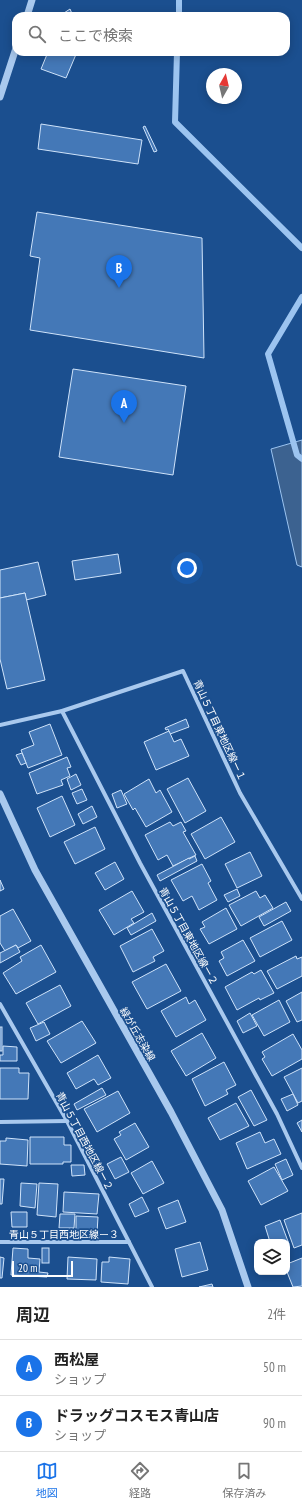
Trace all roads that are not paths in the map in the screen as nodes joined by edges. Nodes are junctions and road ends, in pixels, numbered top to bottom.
1 (32, 0) edge
2 (28, 12) edge
3 (13, 56) edge
4 (0, 97) edge
5 (62, 711) junction
6 (0, 725) edge
7 (0, 794) edge
8 (302, 899) edge
9 (0, 1004) edge
10 (2, 1010) edge
11 (67, 1121) junction
12 (0, 1122) edge
13 (302, 1168) edge
14 (0, 1242) edge
15 (129, 1242) junction
16 (152, 1287) edge
17 (248, 1287) edge

1 - 2 street
3 - 4 street
5 - 6 street, 青山５丁目東地区線ー１
5 - 8 street, 青山５丁目東地区線ー１
5 - 13 street, 青山５丁目東地区線ー２
7 - 17 street, 緑が丘志染線
9 - 10 street, 青山５丁目西地区線ー２
10 - 11 street, 青山５丁目西地区線ー２
11 - 12 street
11 - 15 street, 青山５丁目西地区線ー２
14 - 15 street, 青山５丁目西地区線ー３
15 - 16 street, 青山５丁目西地区線ー２

